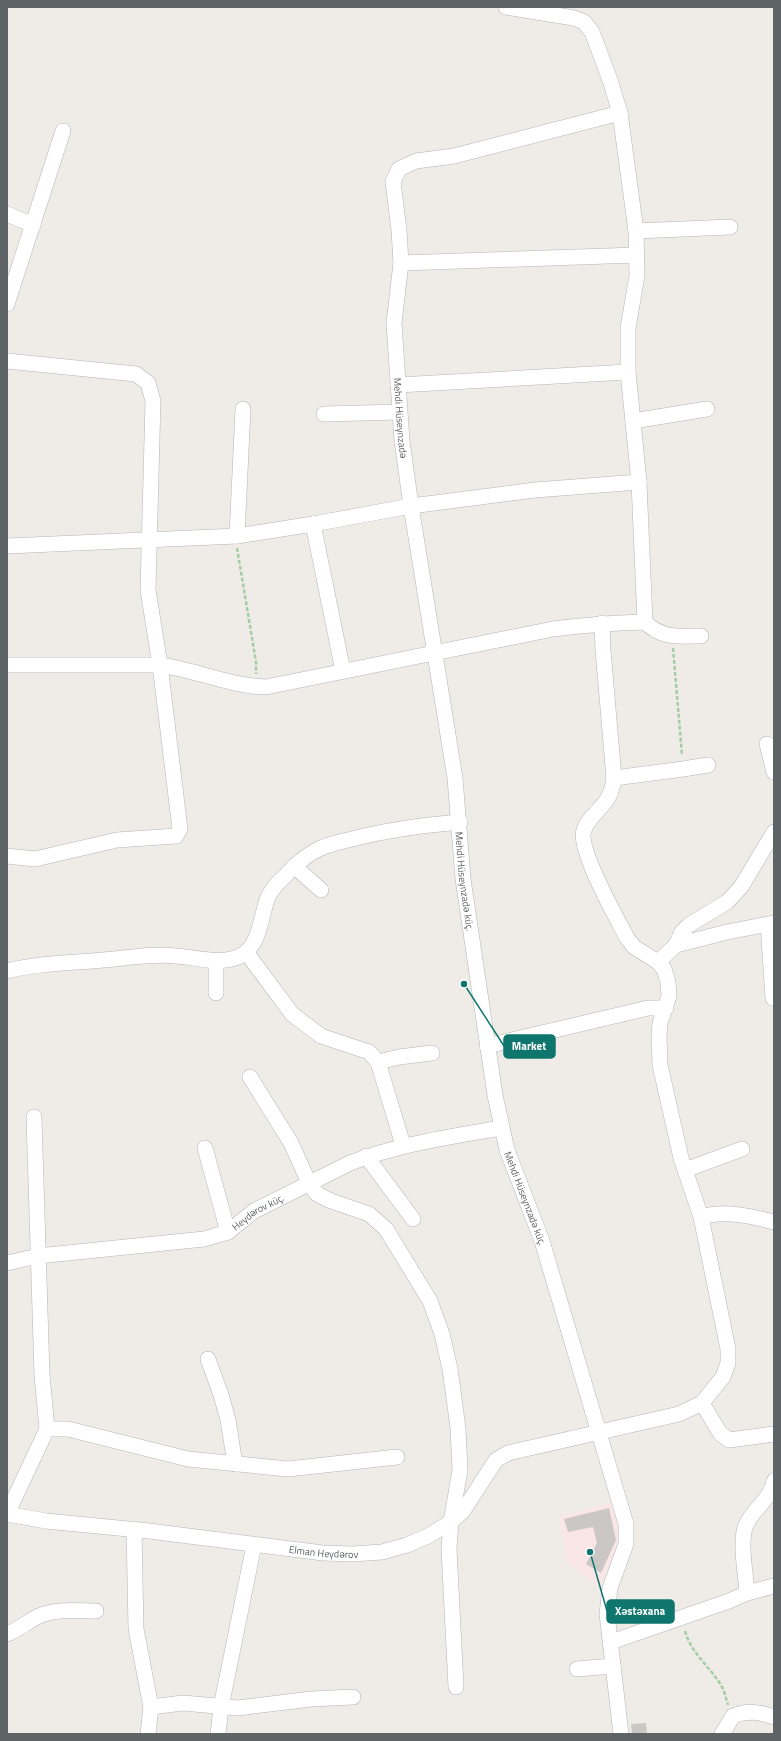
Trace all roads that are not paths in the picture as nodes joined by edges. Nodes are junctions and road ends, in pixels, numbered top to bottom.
1 (506, 7) edge
2 (620, 113) junction
3 (63, 131) dead end
4 (7, 214) edge
5 (33, 225) junction
6 (730, 227) dead end
7 (636, 231) junction
8 (637, 255) junction
9 (400, 263) junction
10 (7, 304) edge
11 (7, 361) edge
12 (628, 372) junction
13 (398, 385) junction
14 (243, 409) dead end
15 (706, 409) dead end
16 (399, 412) junction
17 (324, 414) dead end
18 (633, 421) junction
19 (639, 482) junction
20 (411, 506) junction
21 (312, 524) junction
22 (237, 536) junction
23 (148, 541) junction
24 (7, 546) edge
25 (645, 622) junction
26 (602, 623) junction
27 (701, 636) dead end
28 (434, 653) junction
29 (160, 665) junction
30 (7, 666) edge
31 (343, 671) junction
32 (767, 744) dead end
33 (708, 765) dead end
34 (774, 772) edge
35 (614, 778) junction
36 (460, 822) junction
37 (774, 832) edge
38 (7, 856) edge
39 (294, 866) junction
40 (321, 890) dead end
41 (771, 923) edge
42 (676, 946) junction
43 (246, 952) junction
44 (216, 961) junction
45 (658, 962) junction
46 (7, 971) edge
47 (216, 993) dead end
48 (773, 998) dead end
49 (666, 1008) junction
50 (487, 1046) junction
51 (432, 1053) dead end
52 (378, 1062) junction
53 (250, 1077) dead end
54 (34, 1117) dead end
55 (501, 1128) junction
56 (403, 1145) junction
57 (205, 1148) dead end
58 (742, 1149) dead end
59 (366, 1156) junction
60 (685, 1170) junction
61 (309, 1183) junction
62 (701, 1217) junction
63 (413, 1219) dead end
64 (774, 1222) edge
65 (228, 1232) junction
66 (38, 1256) junction
67 (7, 1263) edge
68 (208, 1359) dead end
69 (702, 1403) junction
70 (47, 1429) junction
71 (599, 1432) junction
72 (774, 1434) edge
73 (397, 1457) dead end
74 (234, 1464) junction
75 (774, 1482) edge
76 (7, 1514) edge
77 (451, 1522) junction
78 (134, 1529) junction
79 (254, 1545) junction
80 (774, 1586) edge
81 (747, 1593) junction
82 (96, 1612) dead end
83 (7, 1634) edge
84 (610, 1642) junction
85 (613, 1666) junction
86 (578, 1669) dead end
87 (456, 1686) dead end
88 (353, 1697) dead end
89 (221, 1706) junction
90 (151, 1707) junction
91 (774, 1717) edge
92 (148, 1734) edge
93 (218, 1734) edge
94 (621, 1734) edge
95 (722, 1734) edge

1 - 2 street
2 - 7 street
2 - 9 street, Mehdi Hüseynzadə
3 - 5 street
4 - 5 street
5 - 10 street
6 - 7 street
7 - 8 street
8 - 9 street
8 - 12 street
9 - 13 street, Mehdi Hüseynzadə
11 - 23 street
12 - 13 street
12 - 18 street
13 - 16 street, Mehdi Hüseynzadə
14 - 22 street
15 - 18 street
16 - 17 street
16 - 20 street, Mehdi Hüseynzadə
18 - 19 street
19 - 20 street
19 - 25 street
20 - 21 street
20 - 28 street, Mehdi Hüseynzadə
21 - 22 street
21 - 31 street
22 - 23 street
23 - 24 street
23 - 29 street
25 - 26 street
25 - 27 street
26 - 28 street
26 - 35 street
28 - 31 street
28 - 36 street, Mehdi Hüseynzadə küç.
29 - 30 street
29 - 31 street
29 - 38 street
32 - 34 street
33 - 35 street
35 - 45 street
36 - 39 street
36 - 50 street, Mehdi Hüseynzadə küç.
37 - 42 street
39 - 40 street
39 - 43 street
41 - 42 street
41 - 48 street
42 - 45 street
43 - 44 street
43 - 52 street
44 - 46 street
44 - 47 street
45 - 49 street
49 - 50 street
49 - 60 street
50 - 55 street, Mehdi Hüseynzadə küç.
51 - 52 street
52 - 56 street
53 - 61 street
54 - 66 street
55 - 56 street, Heydərov küç.
55 - 71 street, Mehdi Hüseynzadə küç.
56 - 59 street, Heydərov küç.
57 - 65 street
58 - 60 street
59 - 61 street, Heydərov küç.
59 - 63 street
60 - 62 street
61 - 65 street, Heydərov küç.
61 - 77 street
62 - 64 street
62 - 69 street
65 - 66 street, Heydərov küç.
66 - 67 street, Heydərov küç.
66 - 70 street
68 - 74 street
69 - 71 street, Elman Heydərov
69 - 72 street
70 - 74 street
70 - 76 street
71 - 77 street, Elman Heydərov
71 - 84 street, Mehdi Hüseynzadə küç.
73 - 74 street
75 - 81 street
76 - 78 street, Elman Heydərov
77 - 79 street, Elman Heydərov
77 - 87 street
78 - 79 street, Elman Heydərov
78 - 90 street
79 - 89 street
80 - 81 street
81 - 84 street
82 - 83 street
84 - 85 street, Mehdi Hüseynzadə küç.
85 - 86 street
85 - 94 street, Mehdi Hüseynzadə küç.
88 - 89 street
89 - 90 street
89 - 93 street
90 - 92 street
91 - 95 street

